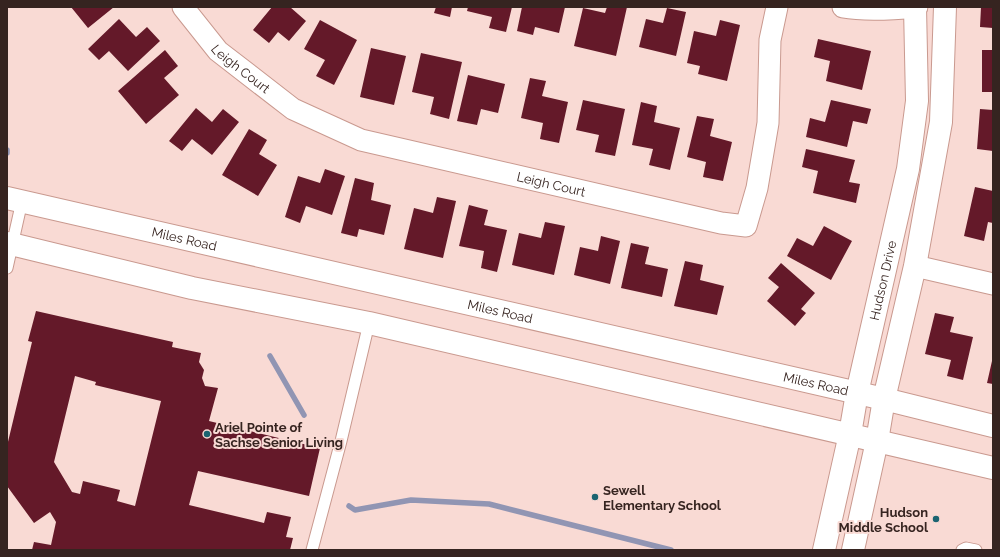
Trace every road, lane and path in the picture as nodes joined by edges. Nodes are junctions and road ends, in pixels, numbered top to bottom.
1 (183, 7) edge
2 (777, 7) edge
3 (843, 7) edge
4 (916, 7) edge
5 (945, 7) edge
6 (15, 199) edge
7 (10, 244) edge
8 (915, 266) junction
9 (7, 268) edge
10 (993, 284) edge
11 (369, 323) junction
12 (857, 393) junction
13 (884, 399) junction
14 (993, 426) edge
15 (850, 434) junction
16 (877, 440) junction
17 (993, 468) edge
18 (312, 550) edge
19 (824, 550) edge
20 (853, 550) edge
21 (962, 550) edge
22 (976, 550) edge

1 - 2 street, Leigh Court
3 - 4 street
4 - 12 main road, Hudson Drive
5 - 8 main road, Hudson Drive
6 - 7 lane
6 - 12 main road, Miles Road
7 - 9 lane
7 - 11 main road
8 - 10 street
8 - 13 main road, Hudson Drive
11 - 15 main road
11 - 18 lane
12 - 13 main road, Miles Road
12 - 15 main road, Hudson Drive
13 - 14 main road, Miles Road
13 - 16 main road, Hudson Drive
15 - 16 main road
15 - 19 main road, Hudson Drive
16 - 17 main road
16 - 20 main road, Hudson Drive
21 - 22 lane

